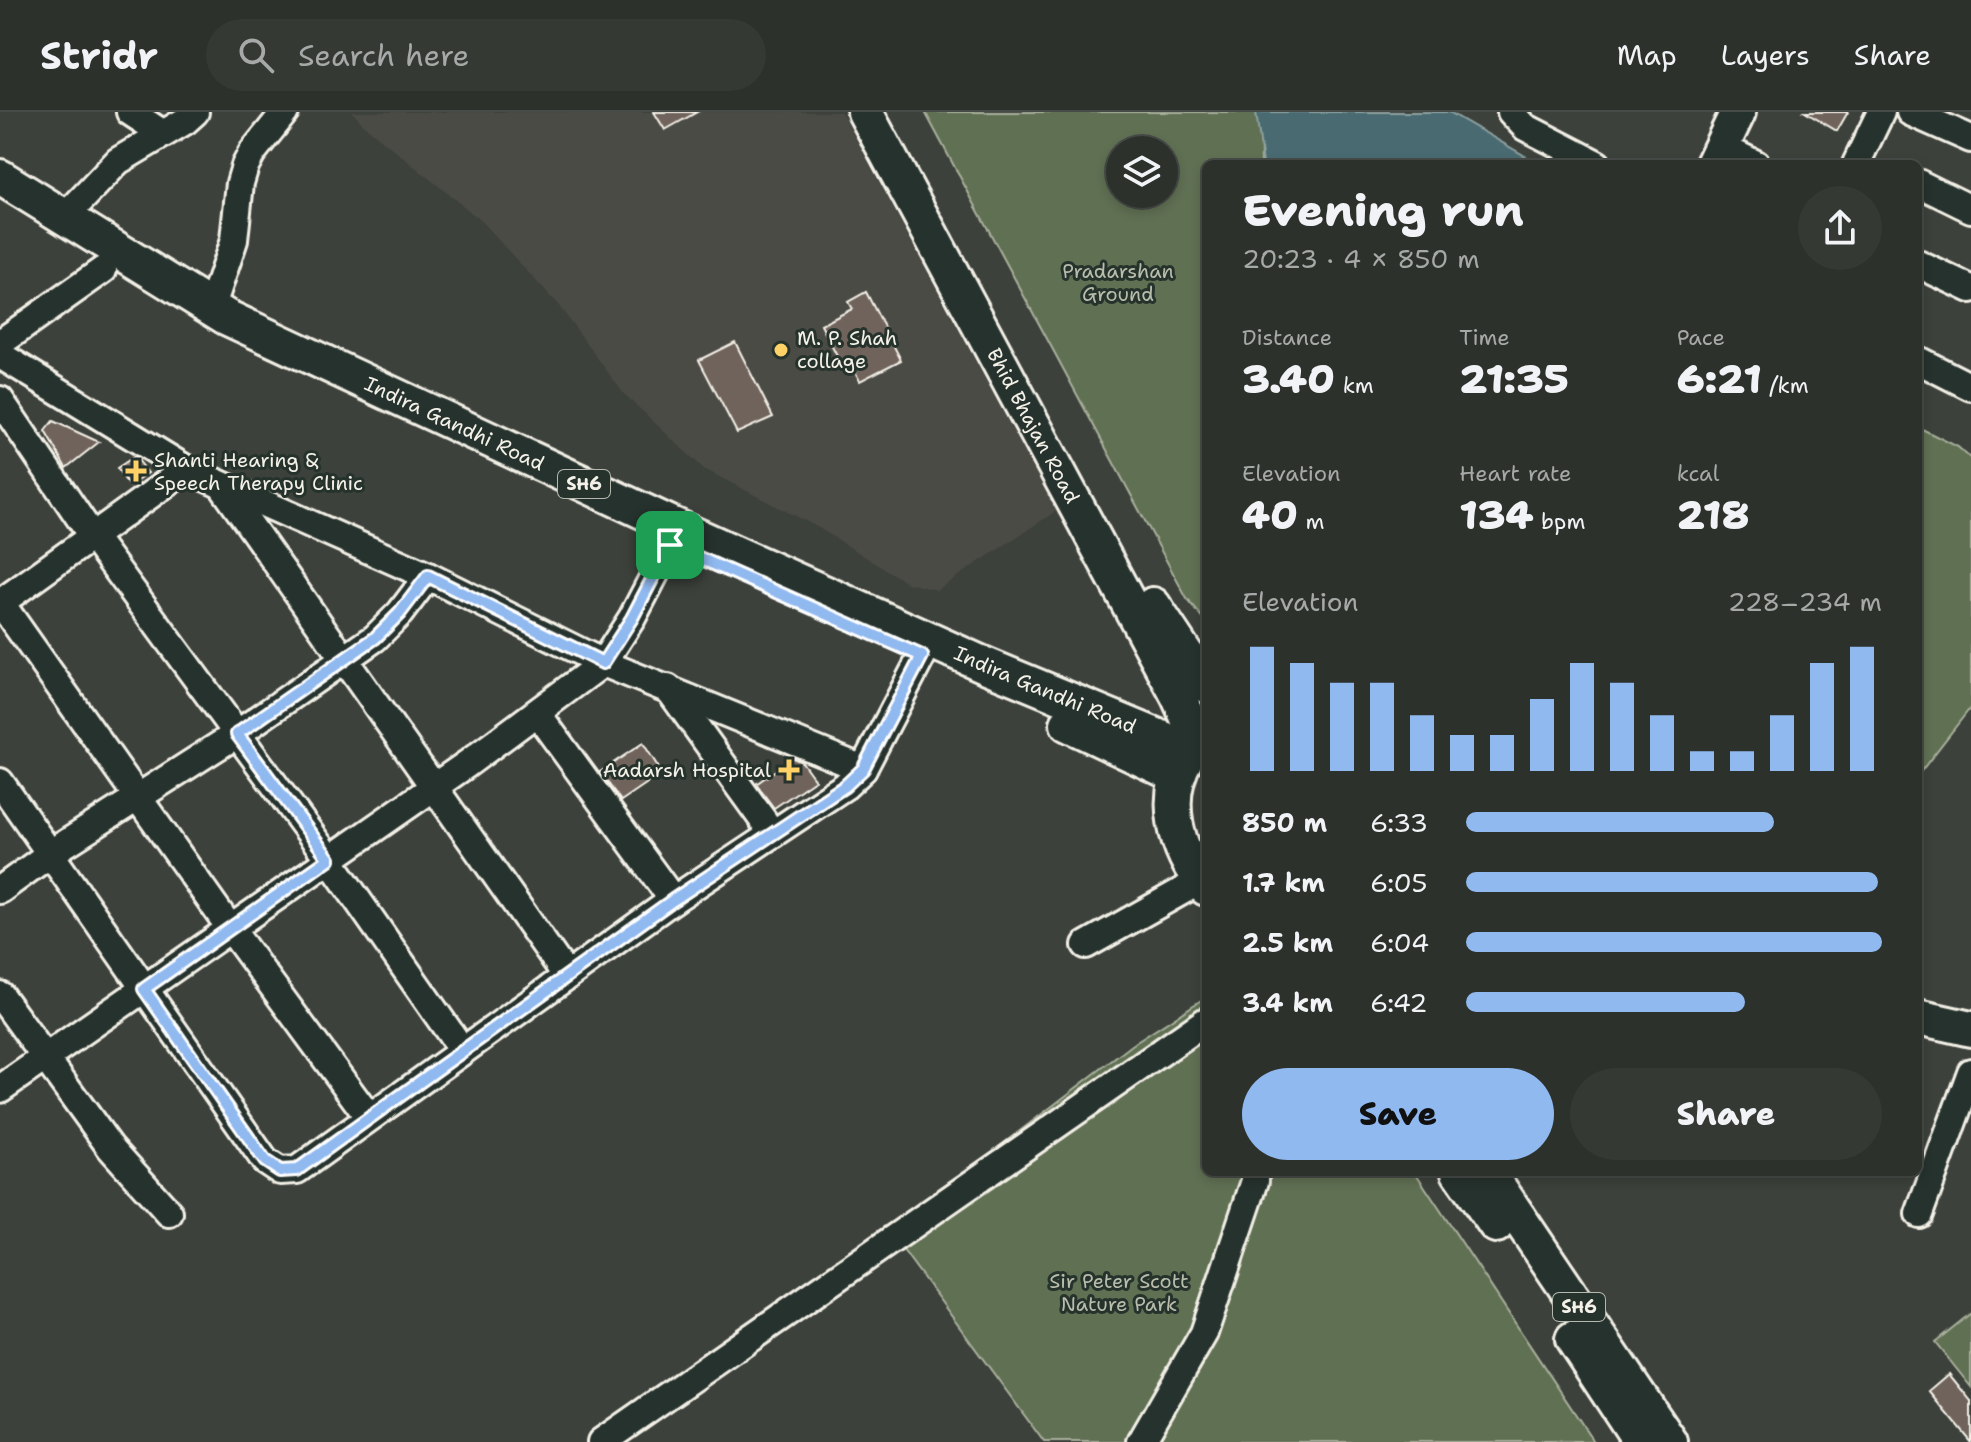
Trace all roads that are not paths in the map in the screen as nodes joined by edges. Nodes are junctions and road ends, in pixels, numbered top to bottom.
1 (130, 112) edge
2 (195, 112) edge
3 (285, 112) edge
4 (865, 112) edge
5 (886, 112) edge
6 (1511, 112) edge
7 (1738, 112) edge
8 (1881, 112) edge
9 (1910, 112) edge
10 (162, 133) junction
11 (1971, 139) edge
12 (1717, 156) edge
13 (1589, 160) edge
14 (1866, 160) edge
15 (0, 177) edge
16 (1922, 185) edge
17 (0, 203) edge
18 (1971, 209) edge
19 (64, 218) junction
20 (1922, 266) edge
21 (103, 270) junction
22 (1971, 289) edge
23 (211, 309) junction
24 (0, 343) edge
25 (0, 355) edge
26 (1922, 362) edge
27 (1971, 387) edge
28 (0, 400) edge
29 (186, 469) junction
30 (222, 486) junction
31 (92, 536) junction
32 (675, 536) junction
33 (428, 576) junction
34 (0, 602) edge
35 (922, 656) junction
36 (343, 660) junction
37 (603, 663) junction
38 (1202, 679) edge
39 (668, 688) junction
40 (537, 713) junction
41 (237, 734) junction
42 (1193, 752) edge
43 (863, 769) junction
44 (0, 782) edge
45 (432, 788) junction
46 (137, 797) junction
47 (773, 834) junction
48 (51, 853) junction
49 (329, 859) junction
50 (1202, 883) edge
51 (1202, 886) edge
52 (0, 890) edge
53 (673, 900) junction
54 (230, 928) junction
55 (1086, 945) dead end
56 (566, 975) junction
57 (144, 989) junction
58 (0, 995) edge
59 (1922, 1018) edge
60 (1202, 1024) edge
61 (1971, 1029) edge
62 (1922, 1042) edge
63 (462, 1050) junction
64 (1971, 1051) edge
65 (44, 1059) junction
66 (1971, 1072) edge
67 (0, 1089) edge
68 (368, 1116) junction
69 (1255, 1176) edge
70 (1462, 1176) edge
71 (1491, 1176) edge
72 (169, 1213) dead end
73 (1919, 1214) dead end
74 (601, 1442) edge
75 (1141, 1442) edge
76 (1641, 1442) edge
77 (1670, 1442) edge

1 - 10 street
2 - 10 street
3 - 23 street
4 - 42 main road, Bhid Bhajan Road
5 - 38 main road, Bhid Bhajan Road
6 - 13 street
7 - 12 main road
8 - 14 street
9 - 11 street
10 - 19 street
15 - 19 main road, Indira Gandhi Road / SH6
16 - 18 street
17 - 21 main road, Indira Gandhi Road / SH6
19 - 23 main road, Indira Gandhi Road / SH6
20 - 22 street
21 - 24 street
21 - 32 main road, Indira Gandhi Road / SH6
23 - 32 main road, Indira Gandhi Road / SH6
25 - 29 street
26 - 27 street
28 - 31 street
29 - 30 street
29 - 31 street
30 - 33 street
30 - 36 street
31 - 34 street
31 - 41 street
32 - 35 main road, Indira Gandhi Road / SH6
32 - 37 street
32 - 42 main road, Indira Gandhi Road / SH6
33 - 36 street
33 - 37 street
34 - 46 street
35 - 42 main road, Indira Gandhi Road / SH6
35 - 43 street
36 - 41 street
36 - 45 street
37 - 39 street
37 - 40 street
39 - 43 street
39 - 47 street
40 - 45 street
40 - 53 street
41 - 46 street
41 - 49 street
42 - 50 main road
43 - 47 street
44 - 48 street
45 - 49 street
45 - 56 street
46 - 48 street
46 - 54 street
47 - 53 street
48 - 52 street
48 - 57 street
49 - 54 street
49 - 63 street
51 - 55 street
53 - 56 street
54 - 57 street
54 - 68 street
56 - 63 street
57 - 65 street
57 - 68 street
58 - 65 street
59 - 61 main road
60 - 74 street
62 - 64 main road
63 - 68 street
65 - 67 street
65 - 72 street
66 - 73 street
69 - 75 street
70 - 76 main road, SH6
71 - 77 main road, SH6

